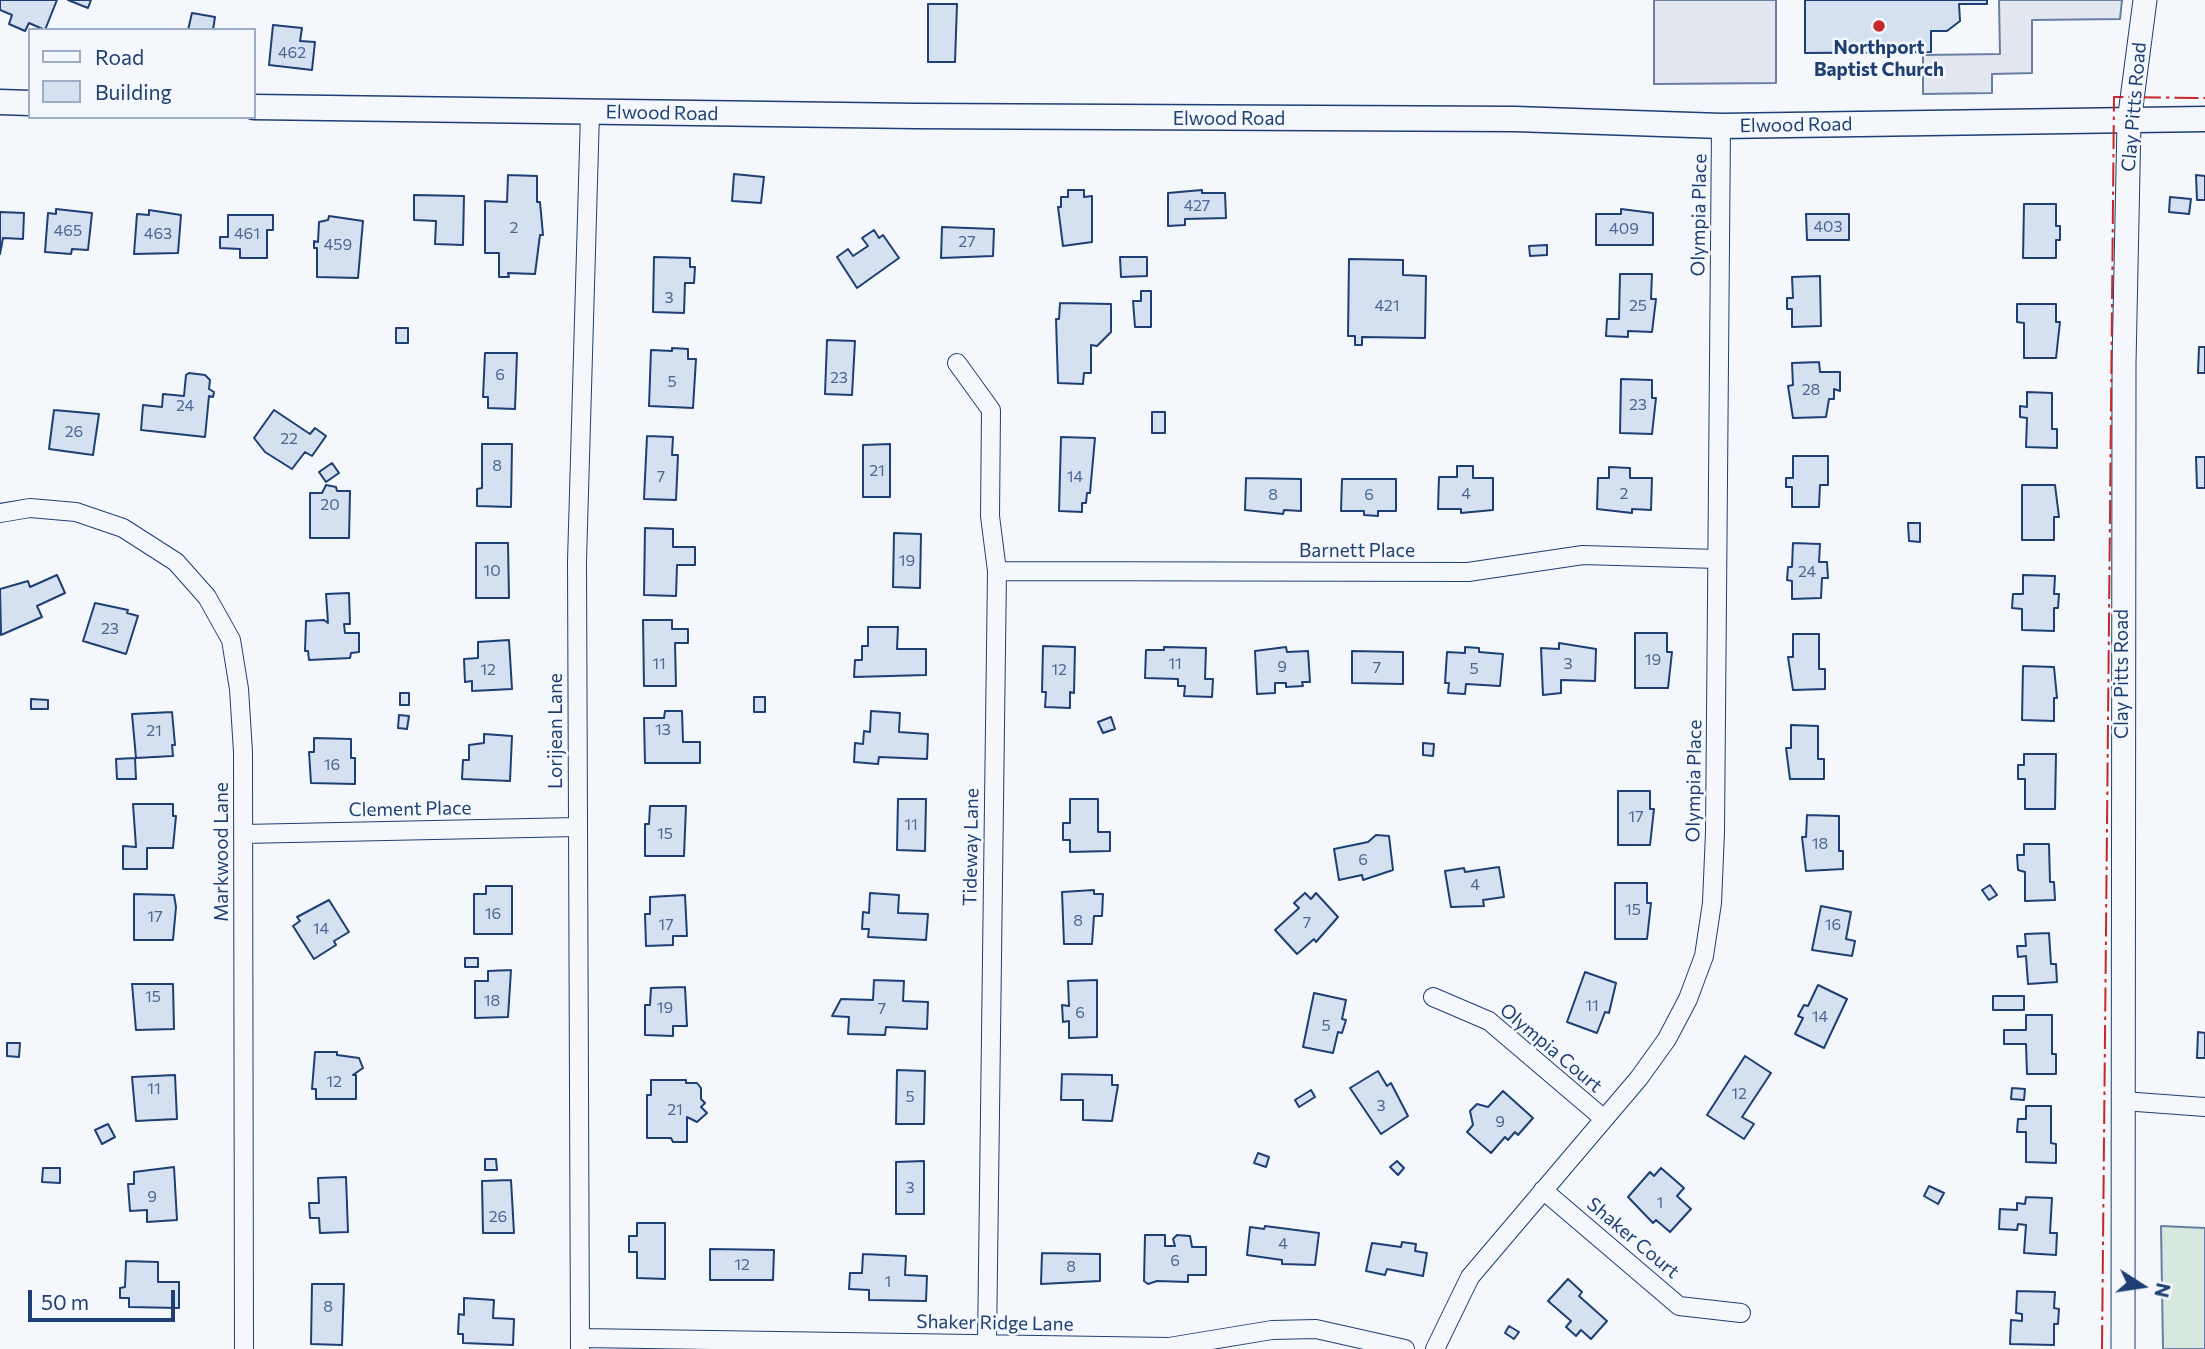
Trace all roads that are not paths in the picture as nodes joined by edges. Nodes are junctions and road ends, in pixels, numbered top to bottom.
1 (2145, 0) edge
2 (0, 102) edge
3 (28, 103) edge
4 (256, 107) edge
5 (590, 113) junction
6 (2205, 120) edge
7 (2129, 122) junction
8 (1721, 126) junction
9 (957, 363) dead end
10 (0, 513) edge
11 (1717, 559) junction
12 (997, 571) junction
13 (577, 827) junction
14 (243, 834) junction
15 (1433, 997) dead end
16 (2123, 1101) junction
17 (2205, 1107) edge
18 (1603, 1118) junction
19 (1543, 1190) junction
20 (1741, 1313) dead end
21 (987, 1343) junction
22 (581, 1344) edge
23 (244, 1349) edge
24 (1405, 1349) edge
25 (1435, 1349) edge
26 (2123, 1349) edge

1 - 7 street, Clay Pitts Road
2 - 3 main road
4 - 5 main road, Elwood Road
5 - 8 main road, Elwood Road
5 - 13 street, Lorijean Lane
6 - 7 main road, Elwood Road
7 - 8 main road, Elwood Road
7 - 16 street, Clay Pitts Road
8 - 11 street, Olympia Place
9 - 12 street, Tideway Lane
10 - 14 street, Markwood Lane
11 - 12 street, Barnett Place
11 - 18 street, Olympia Place
12 - 21 street, Tideway Lane
13 - 14 street, Clement Place
13 - 22 street, Lorijean Lane
14 - 23 street, Markwood Lane
15 - 18 street, Olympia Court
16 - 17 street
16 - 26 street, Clay Pitts Road
18 - 19 street, Olympia Place
19 - 20 street, Shaker Court
19 - 25 street, Olympia Place
21 - 22 street, Shaker Ridge Lane
21 - 24 street, Shaker Ridge Lane

